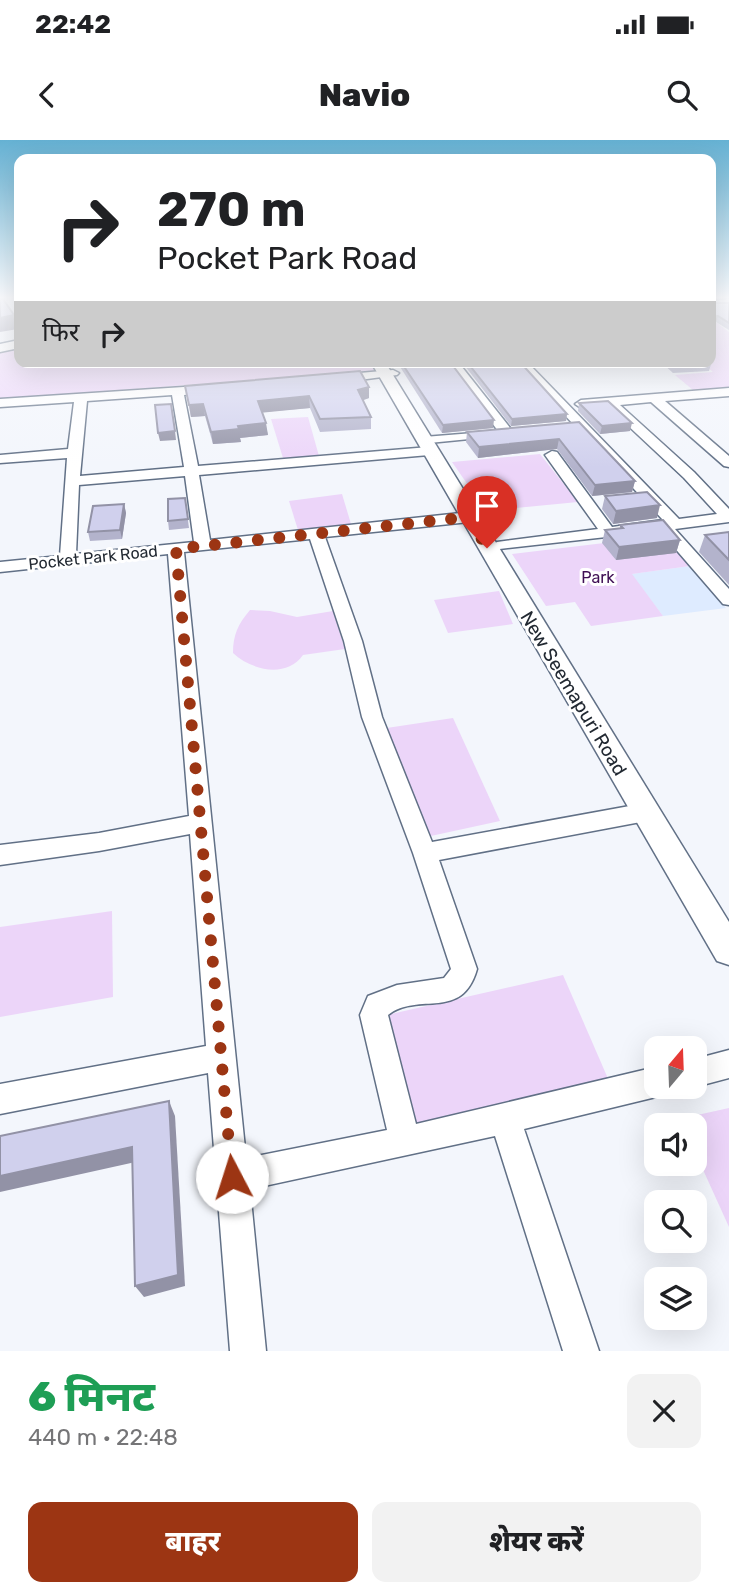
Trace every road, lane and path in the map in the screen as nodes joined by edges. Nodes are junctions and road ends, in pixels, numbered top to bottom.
1 (386, 368) edge
2 (457, 368) edge
3 (526, 368) edge
4 (329, 379) edge
5 (233, 388) edge
6 (177, 392) junction
7 (729, 392) edge
8 (710, 393) junction
9 (653, 397) junction
10 (80, 399) junction
11 (610, 402) junction
12 (0, 403) edge
13 (562, 406) junction
14 (729, 408) edge
15 (581, 426) junction
16 (558, 428) edge
17 (523, 430) edge
18 (506, 432) junction
19 (428, 444) junction
20 (74, 453) junction
21 (552, 455) dead end
22 (0, 459) edge
23 (729, 463) edge
24 (191, 470) junction
25 (73, 481) junction
26 (649, 497) junction
27 (585, 504) junction
28 (474, 517) junction
29 (729, 517) edge
30 (669, 525) junction
31 (608, 533) junction
32 (316, 534) junction
33 (203, 546) junction
34 (497, 547) junction
35 (176, 549) junction
36 (68, 560) junction
37 (0, 567) edge
38 (729, 600) edge
39 (646, 812) junction
40 (200, 823) junction
41 (425, 853) junction
42 (0, 855) edge
43 (729, 927) edge
44 (729, 951) edge
45 (221, 1057) junction
46 (729, 1064) edge
47 (707, 1070) edge
48 (644, 1085) edge
49 (0, 1099) edge
50 (505, 1119) junction
51 (405, 1142) junction
52 (232, 1177) junction
53 (248, 1351) edge
54 (581, 1351) edge

1 - 4 street
1 - 19 main road, New Seemapuri Road
2 - 18 street
3 - 13 street
5 - 6 street
6 - 10 street
6 - 24 street
7 - 8 street
8 - 9 street
8 - 14 street
9 - 11 street
9 - 23 street
10 - 12 street
10 - 20 street
11 - 13 street
11 - 29 street
13 - 15 street
15 - 16 street
15 - 26 street
17 - 18 street
18 - 19 street
19 - 24 street
19 - 28 main road, New Seemapuri Road
20 - 22 street
20 - 25 street
21 - 27 street
24 - 25 street
24 - 33 street
25 - 36 street
26 - 27 street
26 - 30 street
27 - 31 street
28 - 32 street, Pocket Park Road
28 - 34 main road, New Seemapuri Road
28 - 39 main road, New Seemapuri Road
29 - 30 street
30 - 31 street
30 - 38 street
31 - 34 street
32 - 33 street, Pocket Park Road
32 - 41 street
33 - 35 street, Pocket Park Road
34 - 43 main road, New Seemapuri Road
35 - 36 street, Pocket Park Road
35 - 40 street
36 - 37 street, Pocket Park Road
39 - 41 street
39 - 44 main road, New Seemapuri Road
40 - 42 street
40 - 45 street
41 - 51 street
45 - 49 street
45 - 52 street
46 - 47 street
48 - 50 street
50 - 51 street
50 - 54 street
51 - 52 street
52 - 53 street

